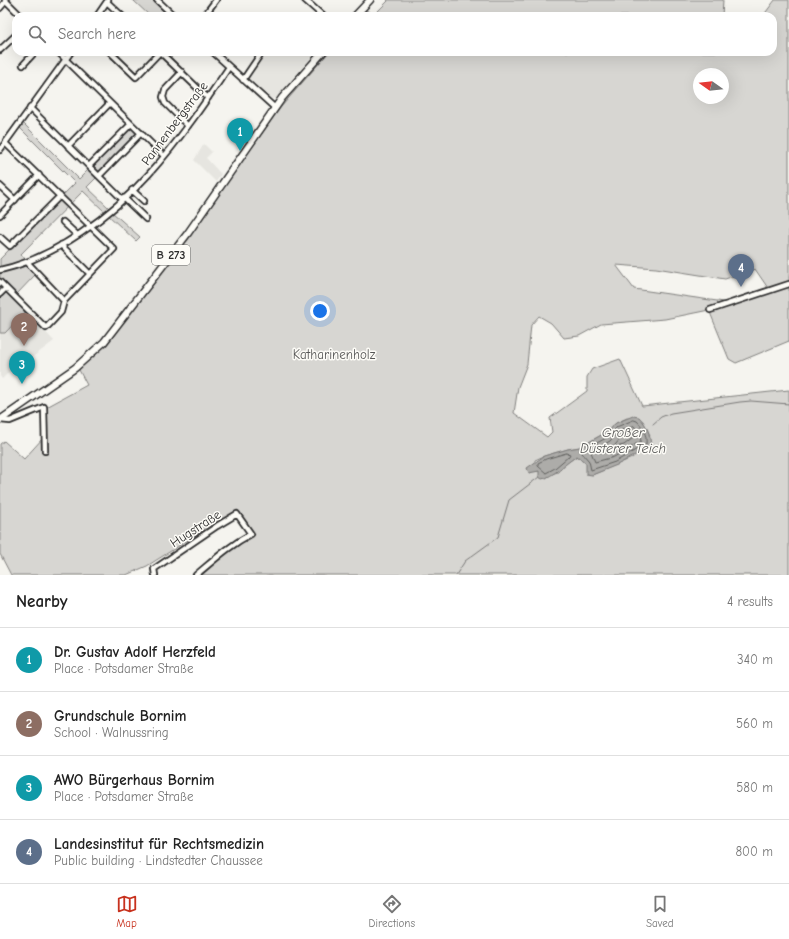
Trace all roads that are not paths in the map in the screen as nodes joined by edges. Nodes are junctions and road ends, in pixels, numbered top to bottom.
1 (157, 0) edge
2 (216, 0) edge
3 (305, 0) edge
4 (370, 0) edge
5 (6, 1) edge
6 (106, 1) edge
7 (0, 8) edge
8 (17, 12) edge
9 (99, 12) edge
10 (118, 12) edge
11 (170, 12) edge
12 (207, 12) edge
13 (318, 12) edge
14 (359, 12) edge
15 (12, 39) edge
16 (0, 50) edge
17 (32, 56) edge
18 (63, 56) edge
19 (68, 56) edge
20 (114, 56) edge
21 (156, 56) edge
22 (164, 56) edge
23 (217, 56) edge
24 (259, 56) edge
25 (320, 56) edge
26 (66, 59) junction
27 (23, 65) dead end
28 (229, 67) junction
29 (182, 72) junction
30 (243, 80) junction
31 (208, 98) junction
32 (110, 103) junction
33 (30, 108) junction
34 (275, 108) junction
35 (131, 124) junction
36 (188, 126) junction
37 (141, 133) junction
38 (5, 143) junction
39 (68, 146) junction
40 (0, 150) edge
41 (164, 156) junction
42 (89, 166) junction
43 (39, 176) junction
44 (99, 176) junction
45 (0, 186) edge
46 (132, 190) junction
47 (60, 196) junction
48 (123, 198) junction
49 (15, 200) junction
50 (144, 202) dead end
51 (0, 215) edge
52 (146, 219) dead end
53 (63, 222) dead end
54 (90, 226) junction
55 (77, 236) junction
56 (0, 237) edge
57 (61, 246) junction
58 (27, 262) junction
59 (0, 270) edge
60 (90, 274) junction
61 (0, 282) edge
62 (789, 284) edge
63 (6, 288) junction
64 (0, 294) edge
65 (64, 301) junction
66 (710, 310) dead end
67 (0, 420) edge
68 (45, 451) dead end
69 (155, 575) edge
70 (196, 575) edge

1 - 11 street
2 - 12 street
3 - 13 street
4 - 14 main road
5 - 7 street
5 - 8 street
6 - 9 street
6 - 10 street
15 - 16 street
17 - 27 street
18 - 26 street
19 - 26 street
20 - 21 street
22 - 29 street
23 - 28 street
24 - 30 street
25 - 34 main road, B 273
26 - 32 street
26 - 33 street
28 - 30 street
28 - 31 street, Pannenbergstraße
29 - 31 street
29 - 36 street
30 - 34 street
31 - 36 street, Pannenbergstraße
32 - 35 street
32 - 39 street
33 - 38 street
33 - 39 street
34 - 67 main road, B 273
35 - 37 street
35 - 42 street
36 - 41 street, Pannenbergstraße
37 - 41 street
37 - 44 street
38 - 40 street
38 - 43 street
39 - 42 street
41 - 46 street, Pannenbergstraße
42 - 44 street
43 - 47 street
43 - 49 street
44 - 48 street
45 - 49 street
46 - 48 street, Pannenbergstraße
46 - 50 street
47 - 54 street
47 - 56 street
48 - 52 street
48 - 54 street, Pannenbergstraße
49 - 51 street
53 - 55 street
54 - 55 street, Pannenbergstraße
54 - 60 street
55 - 57 street, Pannenbergstraße
57 - 58 street, Pannenbergstraße
57 - 60 street
58 - 59 street, Pannenbergstraße
58 - 65 street
60 - 65 street
61 - 63 street
62 - 66 street
63 - 64 street
63 - 65 street
67 - 68 street
69 - 70 street, Hugstraße

